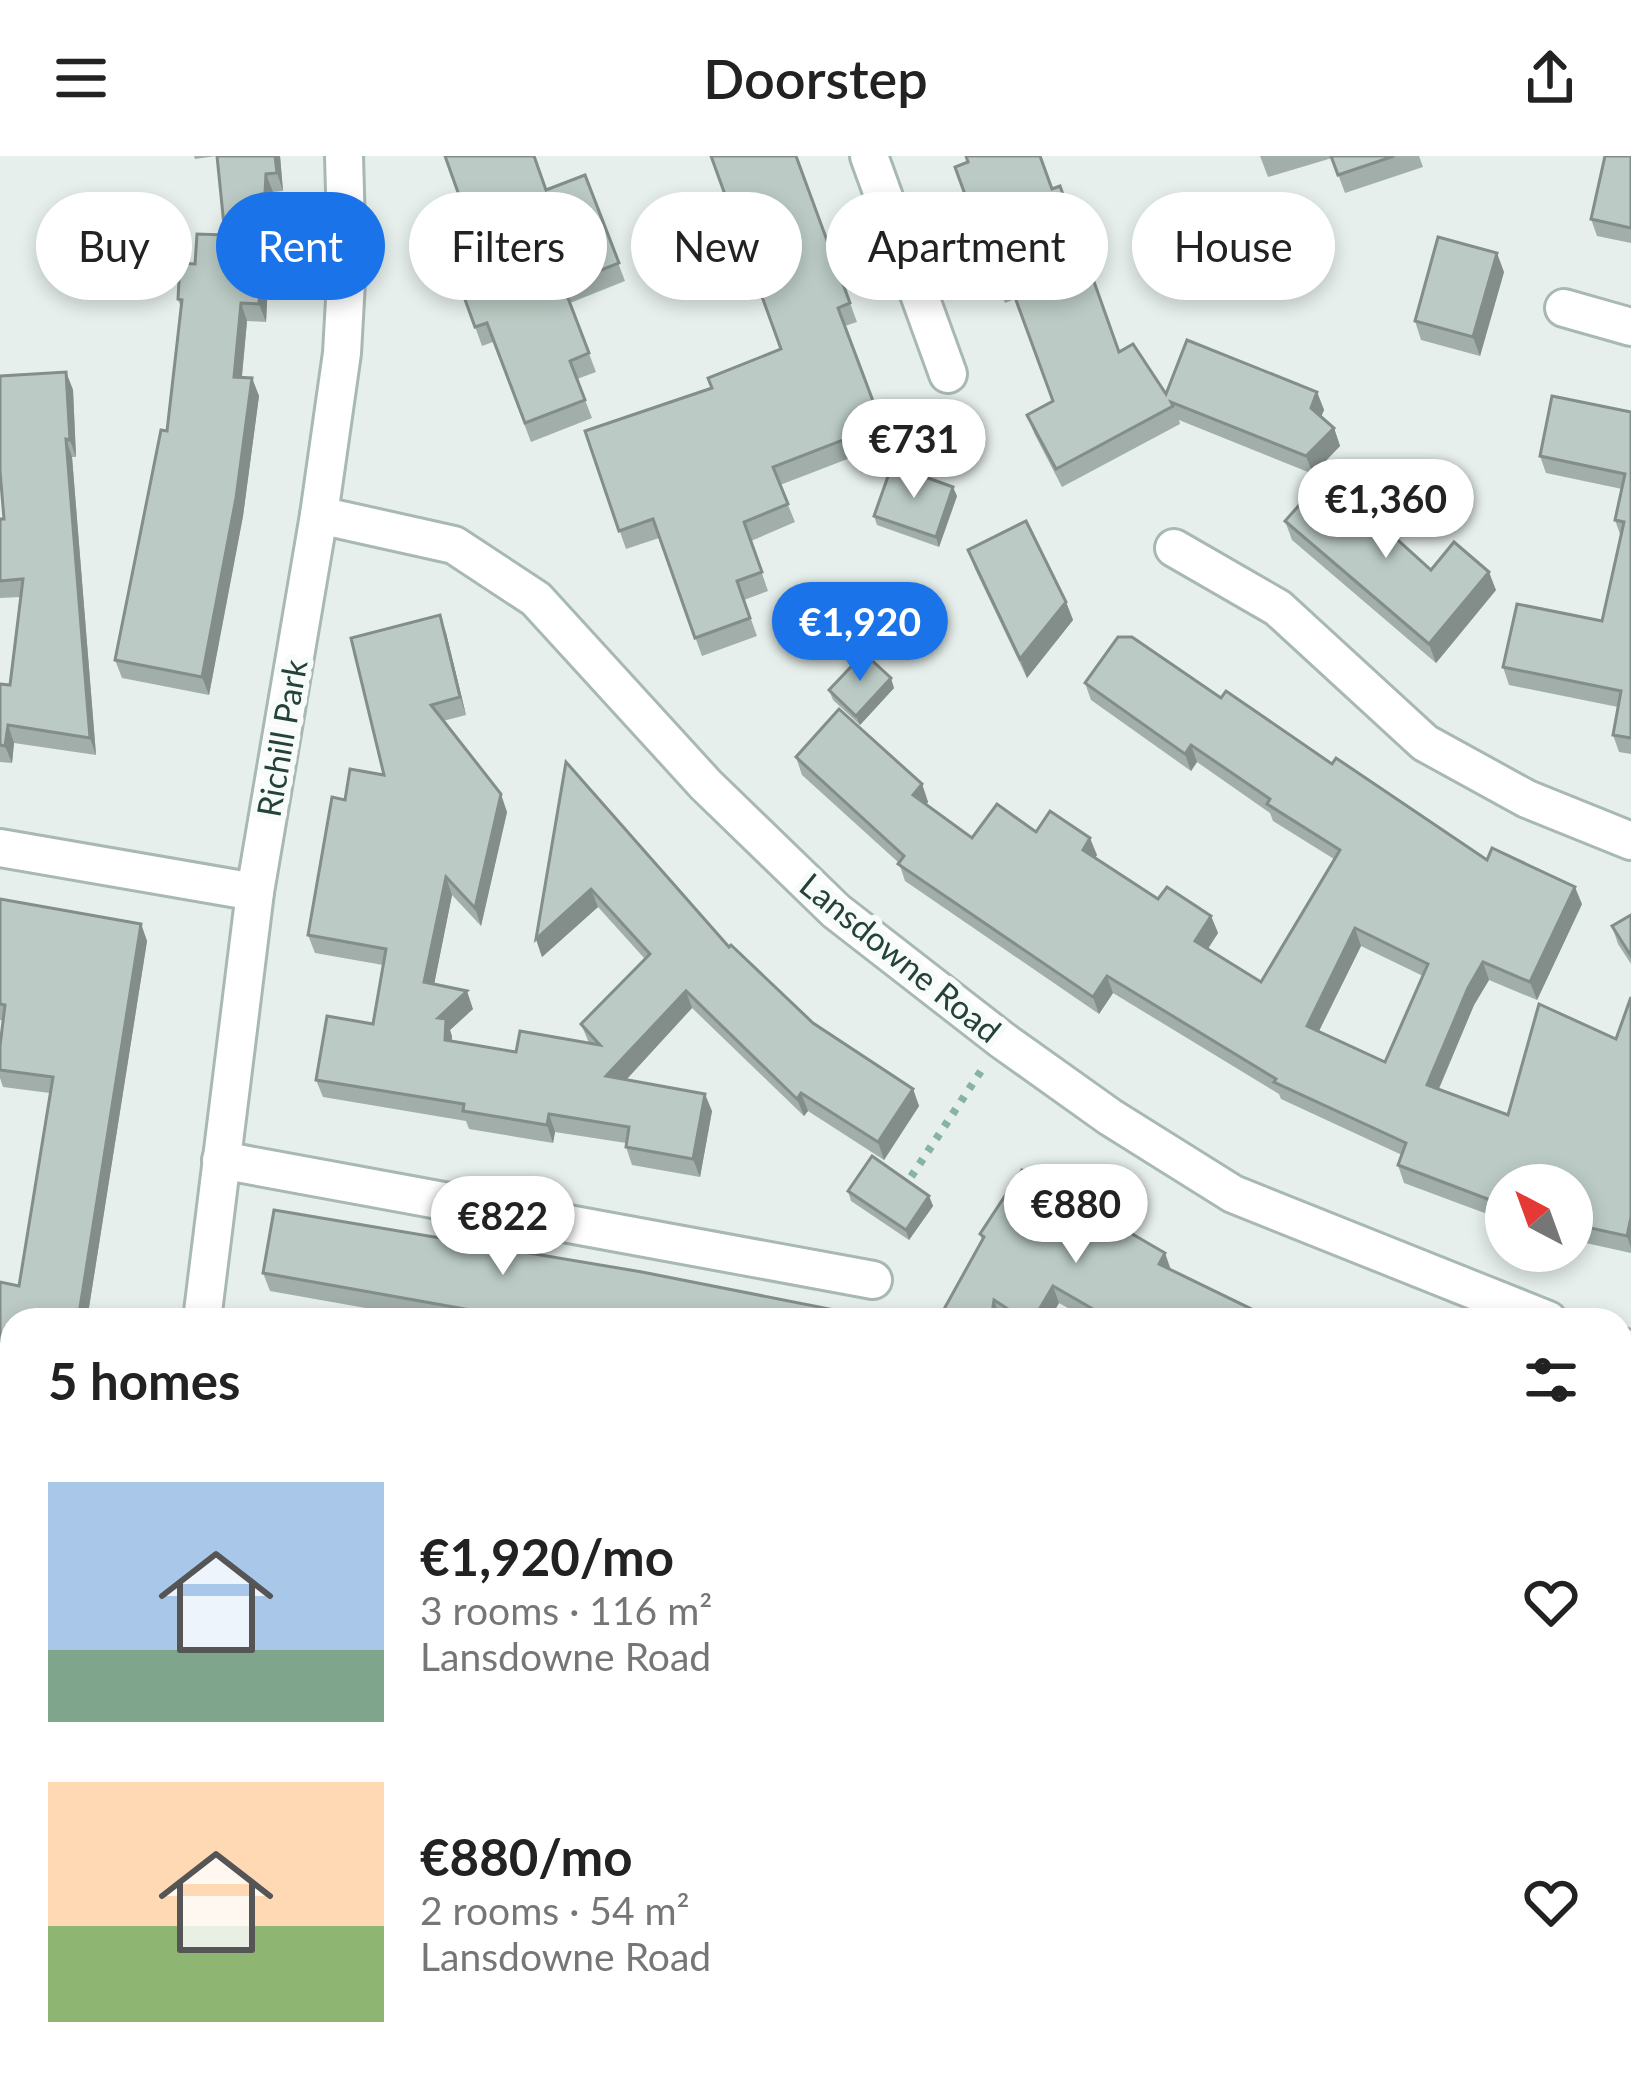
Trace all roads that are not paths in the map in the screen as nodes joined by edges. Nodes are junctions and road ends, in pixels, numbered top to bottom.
1 (344, 156) edge
2 (869, 156) edge
3 (1564, 308) dead end
4 (1631, 327) edge
5 (948, 374) dead end
6 (319, 515) junction
7 (1174, 548) dead end
8 (1631, 841) edge
9 (0, 848) edge
10 (255, 892) junction
11 (221, 1160) junction
12 (872, 1280) dead end
13 (203, 1308) edge
14 (1518, 1308) edge

1 - 6 street, Richill Park
2 - 5 street
3 - 4 street
6 - 10 street, Richill Park
6 - 14 street, Lansdowne Road
7 - 8 street
9 - 10 street
10 - 11 street, Richill Park
11 - 12 street
11 - 13 street, Richill Park

